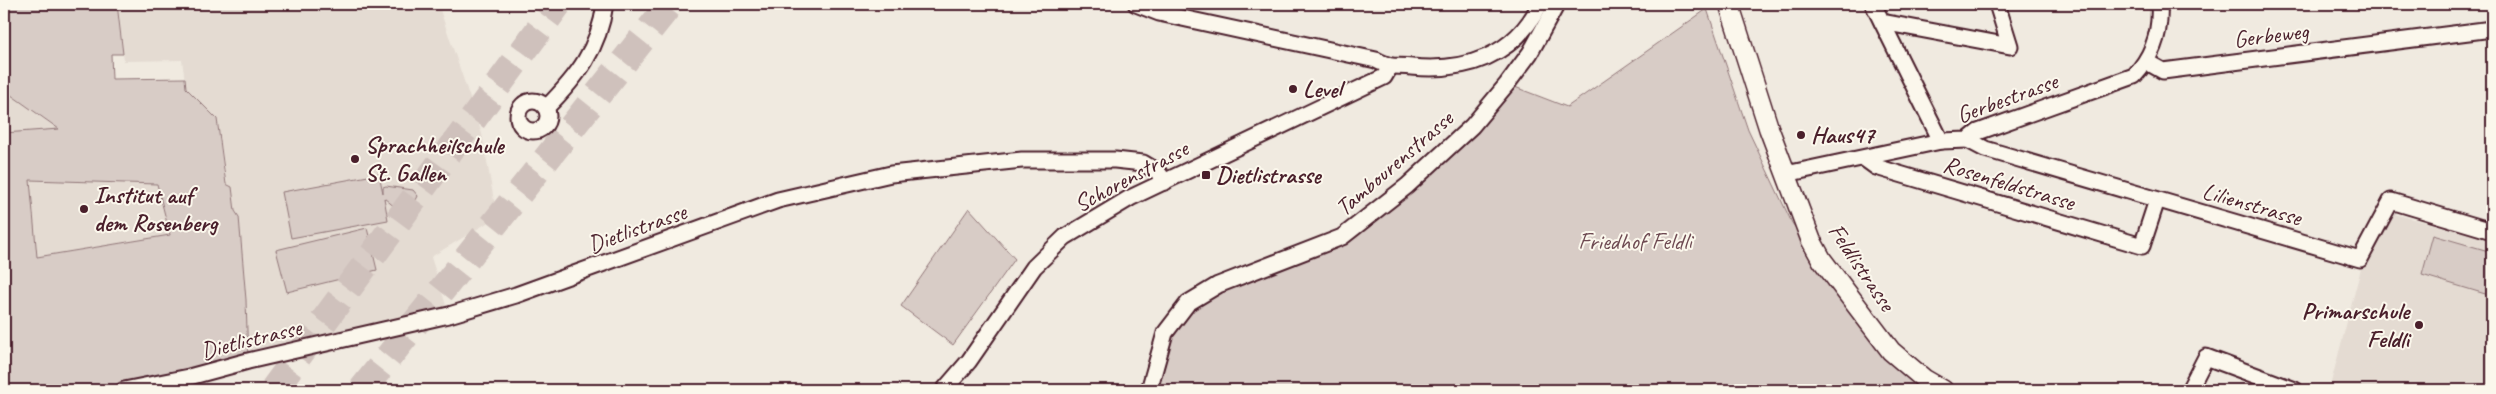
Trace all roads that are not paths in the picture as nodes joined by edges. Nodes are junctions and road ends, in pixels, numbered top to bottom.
1 (605, 4) edge
2 (1136, 4) edge
3 (1540, 4) edge
4 (1557, 4) edge
5 (1728, 4) edge
6 (1872, 4) edge
7 (1997, 4) edge
8 (2159, 4) edge
9 (1160, 8) edge
10 (1882, 22) junction
11 (2492, 29) edge
12 (2147, 62) junction
13 (1390, 67) junction
14 (546, 108) dead end
15 (1968, 140) junction
16 (1941, 141) junction
17 (1865, 159) junction
18 (1786, 174) junction
19 (1165, 182) junction
20 (2157, 200) junction
21 (2492, 231) edge
22 (124, 390) edge
23 (944, 390) edge
24 (1149, 390) edge
25 (1943, 390) edge
26 (2189, 390) edge
27 (2295, 390) edge

1 - 14 street
2 - 9 street
3 - 13 street
4 - 24 street, Tambourenstrasse
5 - 18 street, Feldlistrasse
6 - 10 street
7 - 10 street
8 - 12 street, Gerbestrasse
9 - 13 street
10 - 16 street
11 - 12 street, Gerbeweg
12 - 15 street, Gerbestrasse
13 - 19 street, Schorenstrasse
15 - 16 street, Gerbestrasse
15 - 20 street, Lilienstrasse
16 - 17 street, Gerbestrasse
17 - 18 street, Gerbestrasse
17 - 20 street, Rosenfeldstrasse
18 - 25 street, Feldlistrasse
19 - 22 street, Dietlistrasse
19 - 23 street, Schorenstrasse
20 - 21 street, Lilienstrasse
26 - 27 street

